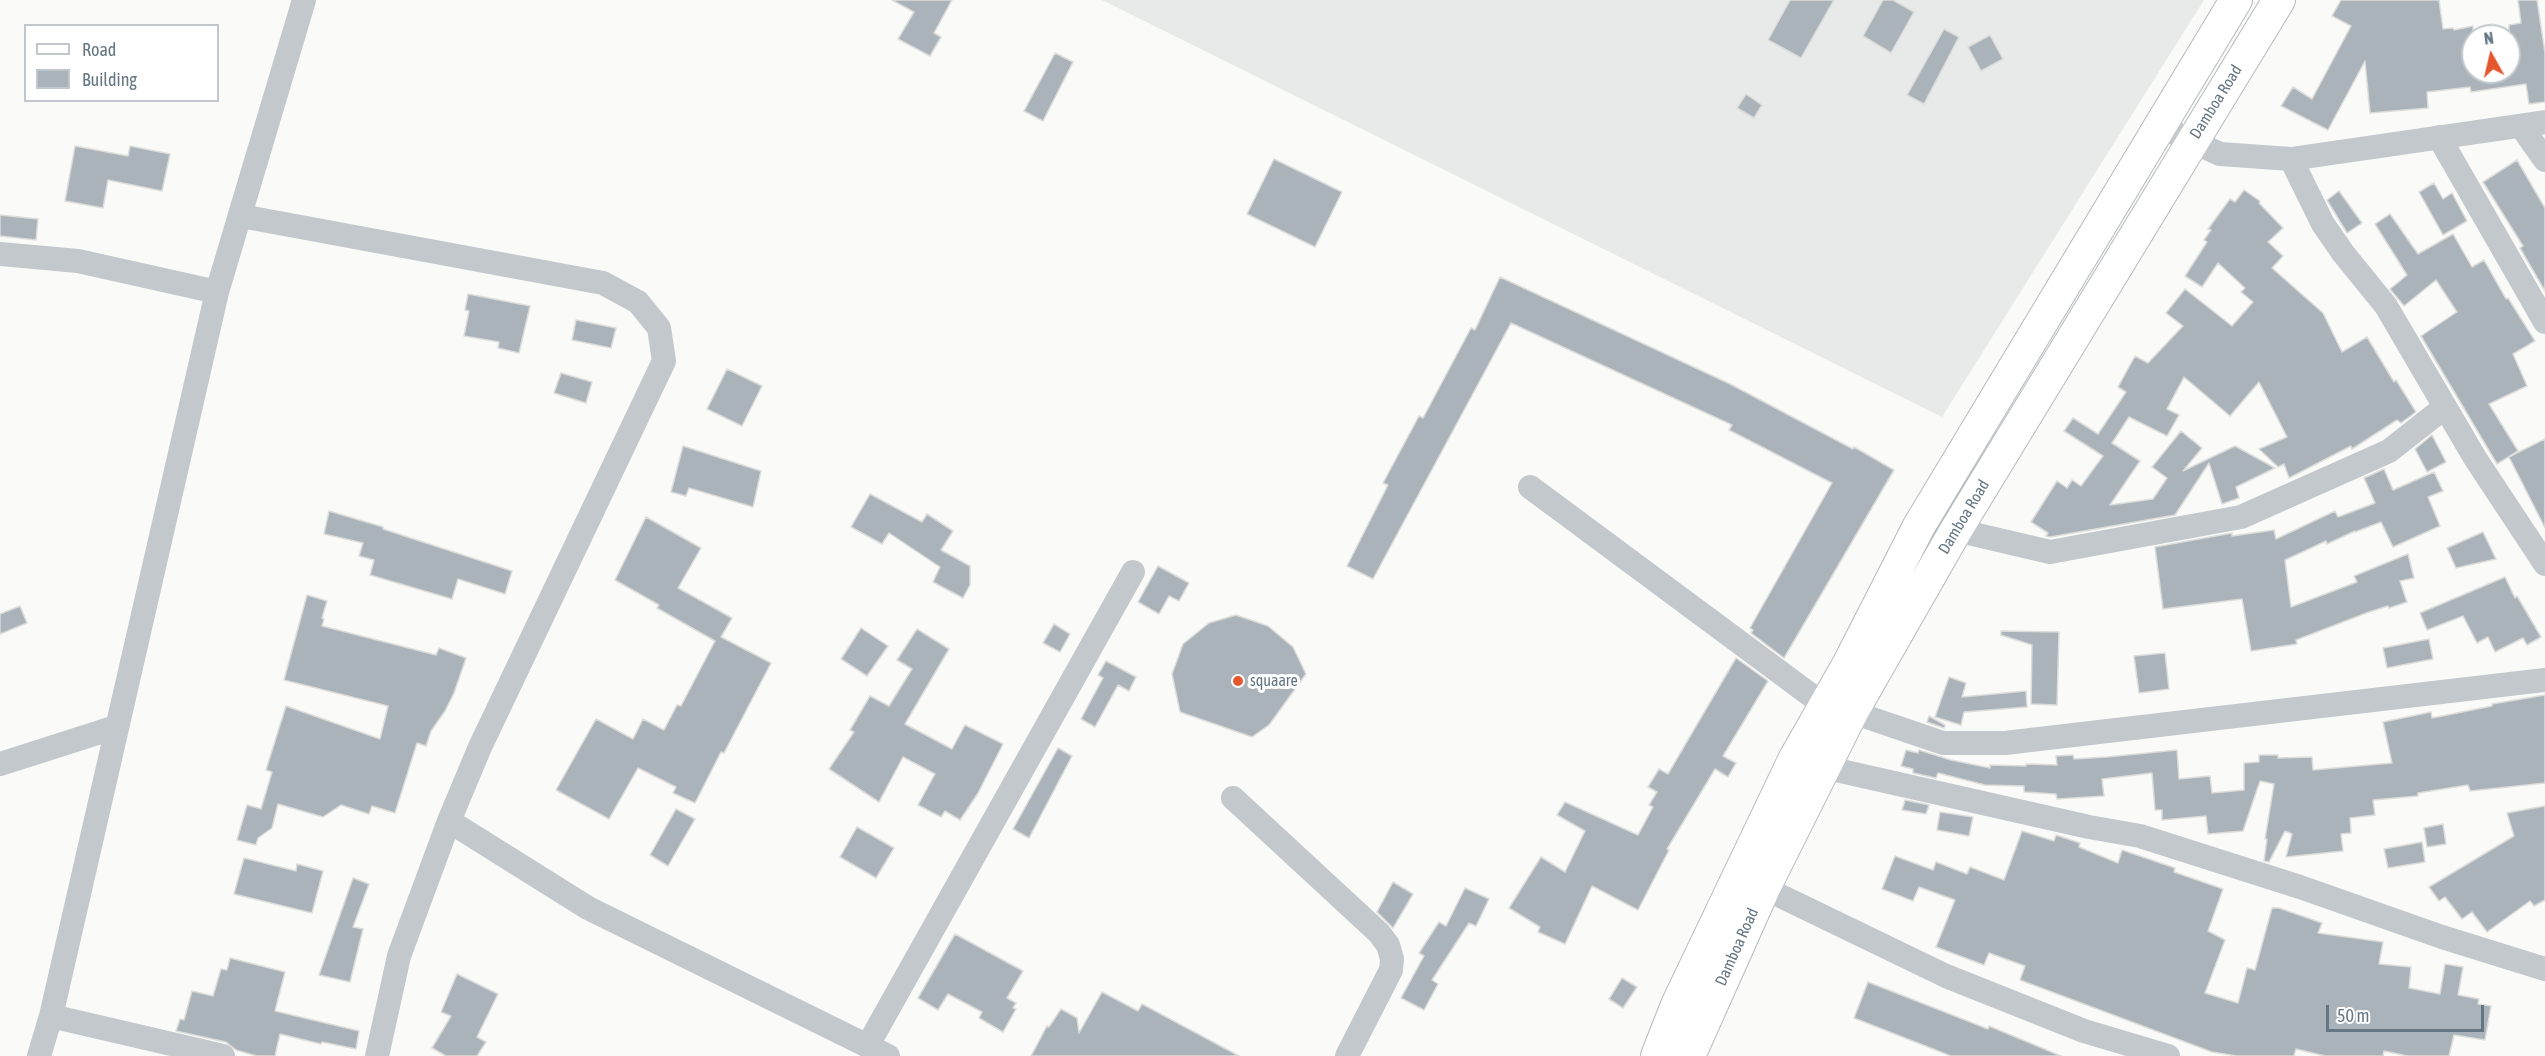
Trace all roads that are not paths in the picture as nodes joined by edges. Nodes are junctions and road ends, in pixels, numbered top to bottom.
1 (304, 0) edge
2 (2236, 0) edge
3 (2279, 0) edge
4 (2545, 122) edge
5 (2159, 126) junction
6 (2521, 126) junction
7 (2439, 137) junction
8 (2192, 140) junction
9 (2291, 159) junction
10 (2545, 160) edge
11 (241, 216) junction
12 (0, 254) edge
13 (217, 292) junction
14 (2545, 322) edge
15 (2445, 406) junction
16 (1530, 487) dead end
17 (1956, 530) junction
18 (2545, 564) edge
19 (1133, 572) dead end
20 (2545, 680) edge
21 (1838, 709) junction
22 (116, 727) junction
23 (0, 764) edge
24 (1823, 767) junction
25 (1233, 798) dead end
26 (449, 821) junction
27 (1764, 888) junction
28 (2543, 967) edge
29 (51, 1016) junction
30 (878, 1051) edge
31 (39, 1056) edge
32 (223, 1056) edge
33 (377, 1056) edge
34 (1347, 1056) edge
35 (1657, 1056) edge
36 (1689, 1056) edge
37 (2168, 1056) edge

1 - 11 street
2 - 5 main road, Damboa Road
3 - 8 main road, Damboa Road
4 - 6 street
5 - 8 street
5 - 21 main road, Damboa Road
6 - 7 street
6 - 10 street
7 - 9 street
7 - 14 street
8 - 9 street
8 - 17 main road, Damboa Road
9 - 15 street
11 - 13 street
11 - 26 street
12 - 13 street
13 - 22 street
15 - 17 street
15 - 18 street
16 - 21 street
17 - 21 main road, Damboa Road
19 - 30 street
20 - 21 street
21 - 24 main road, Damboa Road
21 - 35 main road, Damboa Road
22 - 23 street
22 - 29 street
24 - 27 main road, Damboa Road
24 - 28 street
25 - 34 street
26 - 30 street
26 - 33 street
27 - 36 main road, Damboa Road
27 - 37 street
29 - 31 street
29 - 32 street

